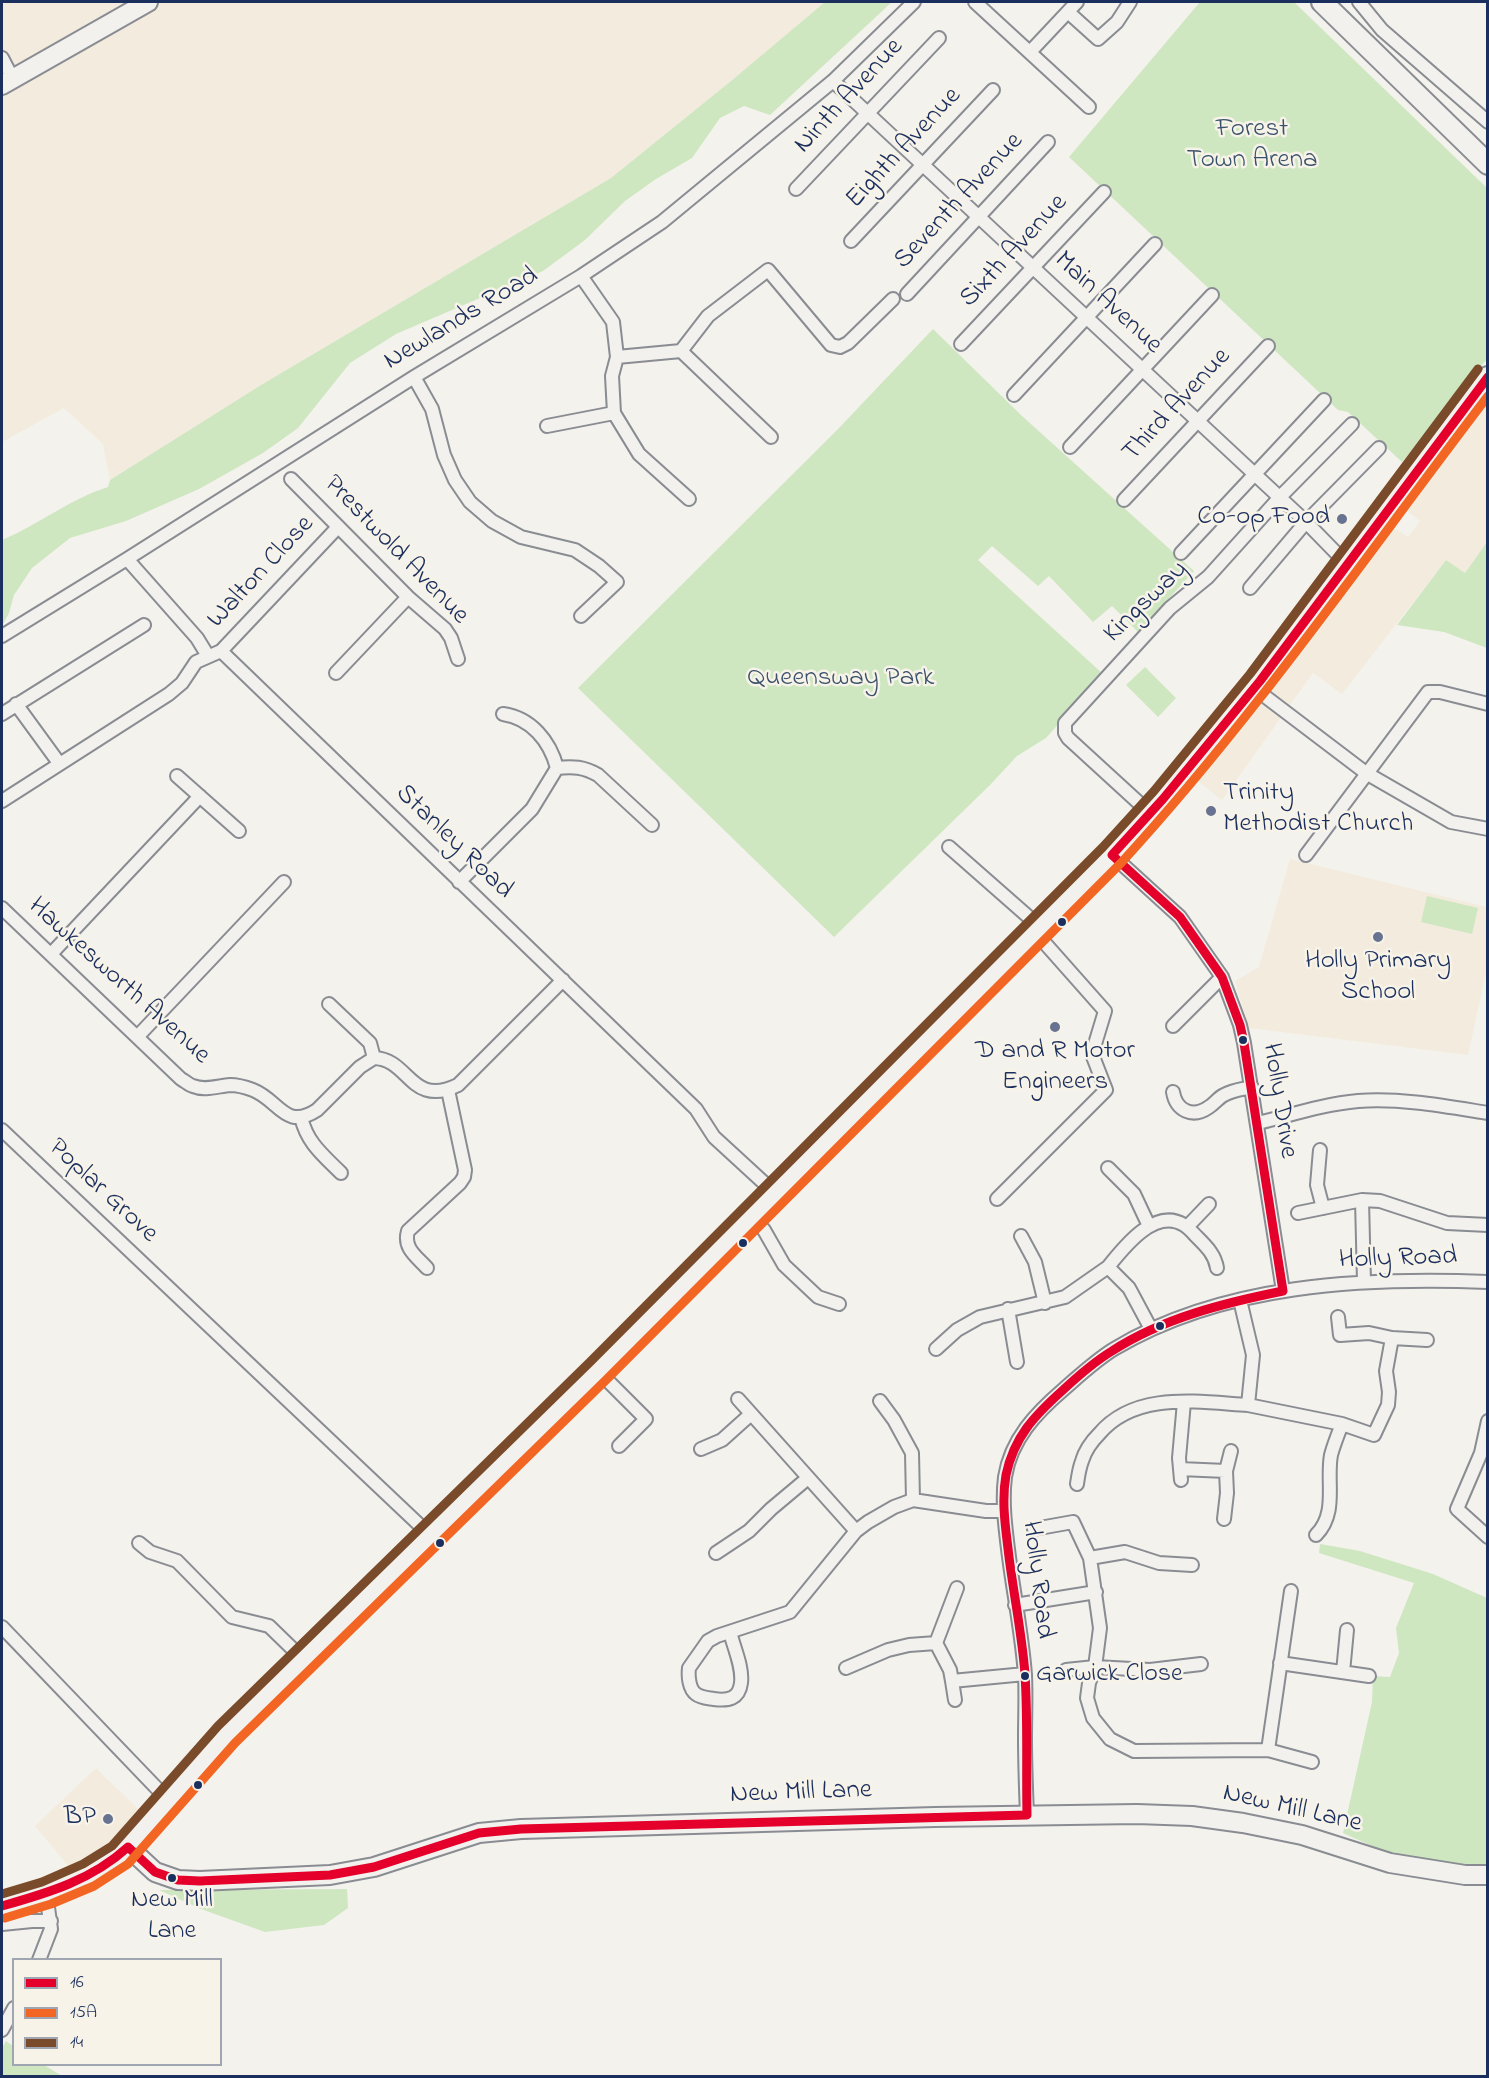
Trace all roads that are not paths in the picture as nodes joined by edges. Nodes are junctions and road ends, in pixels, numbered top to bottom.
1 (148, 2) edge
2 (914, 2) edge
3 (975, 2) edge
4 (1077, 2) edge
5 (1130, 2) edge
6 (1322, 2) edge
7 (1359, 2) edge
8 (1068, 12) junction
9 (939, 38) dead end
10 (1030, 52) junction
11 (2, 58) edge
12 (833, 81) junction
13 (7, 82) edge
14 (993, 90) dead end
15 (1089, 107) dead end
16 (867, 113) junction
17 (1488, 122) edge
18 (1048, 142) dead end
19 (922, 164) junction
20 (1488, 164) edge
21 (796, 189) dead end
22 (1104, 192) dead end
23 (979, 217) junction
24 (851, 241) dead end
25 (1155, 244) dead end
26 (1033, 267) junction
27 (581, 276) junction
28 (907, 294) dead end
29 (1212, 295) dead end
30 (893, 299) dead end
31 (1087, 318) junction
32 (961, 344) dead end
33 (1268, 346) dead end
34 (681, 351) junction
35 (617, 357) junction
36 (1143, 369) junction
37 (1488, 376) edge
38 (414, 377) junction
39 (1014, 395) dead end
40 (1324, 400) dead end
41 (614, 413) junction
42 (1197, 420) junction
43 (1352, 424) dead end
44 (547, 426) dead end
45 (771, 437) dead end
46 (1070, 447) dead end
47 (1379, 448) dead end
48 (1255, 474) junction
49 (291, 479) dead end
50 (1280, 497) junction
51 (689, 499) dead end
52 (1124, 500) dead end
53 (1306, 522) junction
54 (338, 527) junction
55 (1181, 553) dead end
56 (127, 559) junction
57 (1347, 564) junction
58 (1250, 588) dead end
59 (408, 597) junction
60 (581, 616) dead end
61 (144, 625) dead end
62 (2, 636) edge
63 (221, 651) junction
64 (208, 656) junction
65 (458, 659) dead end
66 (336, 673) dead end
67 (1254, 688) junction
68 (16, 704) junction
69 (1488, 704) edge
70 (2, 714) edge
71 (503, 714) dead end
72 (59, 763) junction
73 (557, 768) junction
74 (1366, 774) junction
75 (177, 776) dead end
76 (200, 796) junction
77 (2, 801) edge
78 (1151, 814) junction
79 (652, 825) dead end
80 (1488, 829) edge
81 (239, 831) dead end
82 (949, 847) dead end
83 (1112, 855) junction
84 (1306, 855) dead end
85 (284, 882) dead end
86 (459, 882) junction
87 (2, 908) edge
88 (1037, 929) junction
89 (51, 954) junction
90 (1222, 977) junction
91 (563, 980) junction
92 (329, 1004) dead end
93 (1173, 1026) dead end
94 (138, 1036) junction
95 (374, 1058) junction
96 (1252, 1087) junction
97 (448, 1090) junction
98 (1173, 1092) dead end
99 (1488, 1113) edge
100 (301, 1117) junction
101 (1258, 1123) junction
102 (2, 1130) edge
103 (1320, 1150) dead end
104 (1108, 1168) dead end
105 (341, 1173) dead end
106 (776, 1193) junction
107 (997, 1199) dead end
108 (1362, 1200) junction
109 (1209, 1204) dead end
110 (1323, 1208) junction
111 (1299, 1213) dead end
112 (751, 1218) junction
113 (1149, 1226) junction
114 (1488, 1226) edge
115 (1187, 1227) junction
116 (1021, 1236) dead end
117 (1108, 1267) junction
118 (427, 1268) dead end
119 (1217, 1268) dead end
120 (1364, 1282) junction
121 (1488, 1282) edge
122 (1283, 1291) junction
123 (1240, 1300) junction
124 (1045, 1303) junction
125 (839, 1304) dead end
126 (1008, 1309) junction
127 (1338, 1317) dead end
128 (1151, 1329) junction
129 (1392, 1338) junction
130 (1427, 1340) dead end
131 (936, 1349) dead end
132 (1017, 1362) dead end
133 (598, 1371) junction
134 (738, 1399) dead end
135 (880, 1401) dead end
136 (1184, 1402) junction
137 (1248, 1405) junction
138 (751, 1414) junction
139 (1488, 1421) edge
140 (1342, 1424) junction
141 (619, 1446) dead end
142 (701, 1449) dead end
143 (1231, 1451) dead end
144 (1226, 1471) junction
145 (808, 1478) junction
146 (1077, 1484) dead end
147 (913, 1500) junction
148 (1003, 1511) junction
149 (1224, 1519) dead end
150 (1034, 1529) dead end
151 (856, 1531) junction
152 (430, 1535) junction
153 (1316, 1535) dead end
154 (1488, 1537) edge
155 (139, 1543) dead end
156 (716, 1553) dead end
157 (1090, 1558) junction
158 (1192, 1565) dead end
159 (957, 1588) dead end
160 (1291, 1591) dead end
161 (1096, 1592) junction
162 (1015, 1605) junction
163 (2, 1627) edge
164 (1347, 1630) dead end
165 (730, 1632) junction
166 (936, 1643) junction
167 (304, 1660) junction
168 (1280, 1663) junction
169 (1201, 1664) dead end
170 (1095, 1667) junction
171 (846, 1668) dead end
172 (1066, 1670) dead end
173 (1343, 1672) junction
174 (1024, 1674) junction
175 (1369, 1676) dead end
176 (952, 1680) junction
177 (955, 1700) dead end
178 (1268, 1750) junction
179 (1312, 1762) dead end
180 (169, 1801) junction
181 (1027, 1815) junction
182 (128, 1847) junction
183 (1488, 1875) edge
184 (46, 1893) junction
185 (2, 1906) edge
186 (51, 1922) junction
187 (2, 1924) edge
188 (39, 1958) edge
189 (12, 2012) edge
190 (2, 2030) edge

1 - 13 main road
2 - 12 street, Newlands Road
3 - 10 street
4 - 8 street
5 - 8 street
6 - 20 main road
7 - 17 street
8 - 10 street
9 - 16 street, Ninth Avenue
10 - 15 street
11 - 13 street
12 - 16 street, Main Avenue
12 - 27 street, Newlands Road
14 - 19 street, Eighth Avenue
16 - 19 street, Main Avenue
16 - 21 street, Ninth Avenue
18 - 23 street, Seventh Avenue
19 - 23 street, Main Avenue
19 - 24 street, Eighth Avenue
22 - 26 street, Sixth Avenue
23 - 26 street, Main Avenue
23 - 28 street, Seventh Avenue
25 - 31 street
26 - 31 street, Main Avenue
26 - 32 street, Sixth Avenue
27 - 35 street
27 - 38 street, Newlands Road
29 - 36 street
30 - 34 street
31 - 36 street, Main Avenue
31 - 39 street
33 - 42 street, Third Avenue
34 - 35 street
34 - 45 street
35 - 41 street
36 - 42 street, Main Avenue
36 - 46 street
37 - 57 main road
38 - 56 street, Newlands Road
38 - 60 street
40 - 48 street
41 - 44 street
41 - 51 street
42 - 48 street, Main Avenue
42 - 52 street, Third Avenue
43 - 50 street, Kingsway
47 - 53 street
48 - 50 street, Main Avenue
48 - 55 street
49 - 54 street, Prestwold Avenue
50 - 53 street, Main Avenue
50 - 78 street, Kingsway
53 - 57 street, Main Avenue
53 - 58 street
54 - 59 street, Prestwold Avenue
54 - 63 street, Walton Close
56 - 62 street, Newlands Road
56 - 64 street
57 - 67 main road
59 - 65 street, Prestwold Avenue
59 - 66 street
61 - 68 street
63 - 64 street
63 - 86 street, Stanley Road
64 - 72 street
67 - 74 street
67 - 78 main road
68 - 70 street
68 - 72 street
69 - 74 street
71 - 73 street
72 - 77 street
73 - 79 street
73 - 86 street
74 - 80 street
74 - 84 street
75 - 76 street
76 - 81 street
76 - 89 street
78 - 83 main road
82 - 88 street
83 - 88 main road
83 - 90 street, Holly Drive
85 - 94 street
86 - 91 street, Stanley Road
87 - 89 street, Hawkesworth Avenue
88 - 106 main road
88 - 107 street
89 - 94 street, Hawkesworth Avenue
90 - 93 street
90 - 96 street, Holly Drive
91 - 97 street
91 - 106 street, Stanley Road
92 - 95 street
94 - 100 street, Hawkesworth Avenue
95 - 97 street
95 - 100 street
96 - 98 street
96 - 101 street, Holly Drive
97 - 118 street
99 - 101 street
100 - 105 street
101 - 122 street, Holly Drive
102 - 152 street, Poplar Grove
103 - 110 street
104 - 113 street
106 - 112 main road
108 - 110 street
108 - 114 street
108 - 120 street
109 - 115 street
110 - 111 street
112 - 125 street
112 - 133 main road
113 - 115 street
113 - 117 street
115 - 119 street
116 - 124 street
117 - 124 street
117 - 128 street
120 - 121 street, Holly Road
120 - 122 street, Holly Road
122 - 123 street, Holly Road
123 - 128 street, Holly Road
123 - 137 street
124 - 126 street
126 - 131 street
126 - 132 street
127 - 129 street
128 - 148 street, Holly Road
129 - 130 street
129 - 140 street
133 - 141 street
133 - 152 main road
134 - 138 street
135 - 147 street
136 - 137 street
136 - 144 street
136 - 146 street
137 - 140 street
138 - 142 street
138 - 145 street
139 - 154 street
140 - 153 street
143 - 144 street
144 - 149 street
145 - 151 street
145 - 156 street
147 - 148 street
147 - 151 street
148 - 162 street, Holly Road
150 - 157 street
151 - 165 street
152 - 167 main road
155 - 167 street
157 - 158 street
157 - 161 street
159 - 166 street
160 - 168 street
161 - 162 street
161 - 170 street
162 - 174 street, Holly Road
163 - 180 street
164 - 173 street
165 - 165 street
166 - 171 street
166 - 176 street
167 - 180 main road
168 - 173 street
168 - 178 street
169 - 170 street
170 - 172 street
170 - 178 street
173 - 175 street
174 - 176 street
174 - 181 street, Holly Road
176 - 177 street
178 - 179 street
180 - 182 main road
181 - 182 main road, New Mill Lane
181 - 183 main road, New Mill Lane
182 - 184 main road
184 - 185 main road
184 - 186 street
186 - 187 street
186 - 188 street
189 - 190 street

